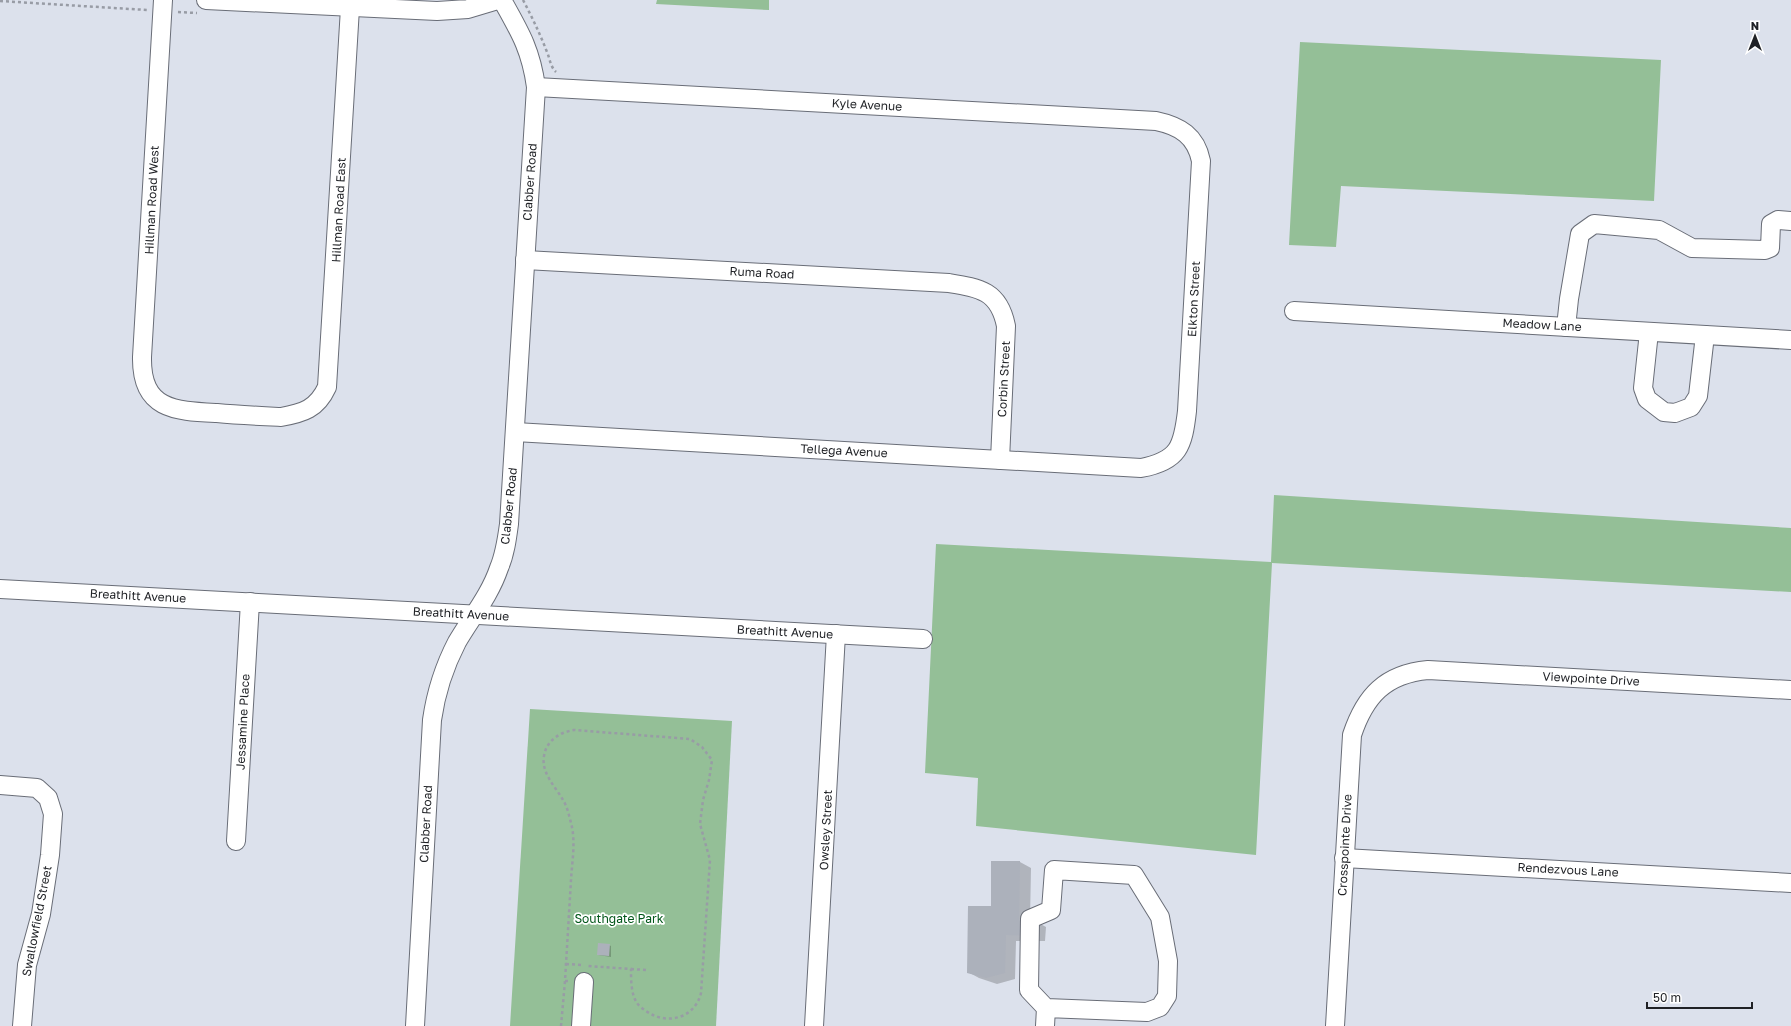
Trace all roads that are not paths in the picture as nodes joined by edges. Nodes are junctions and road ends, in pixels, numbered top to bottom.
1 (163, 0) edge
2 (206, 0) edge
3 (498, 0) edge
4 (502, 0) edge
5 (350, 8) junction
6 (536, 87) junction
7 (1192, 139) joint
8 (1791, 221) edge
9 (525, 260) junction
10 (996, 300) joint
11 (1294, 311) dead end
12 (1566, 327) junction
13 (1649, 332) junction
14 (1705, 335) junction
15 (1791, 340) edge
16 (314, 406) joint
17 (515, 432) junction
18 (1171, 457) joint
19 (1000, 460) junction
20 (0, 589) edge
21 (250, 602) junction
22 (474, 615) junction
23 (836, 634) junction
24 (923, 639) dead end
25 (1392, 679) joint
26 (1791, 690) edge
27 (0, 785) edge
28 (236, 841) dead end
29 (1344, 858) junction
30 (1791, 883) edge
31 (584, 982) dead end
32 (1046, 1008) junction
33 (22, 1026) edge
34 (414, 1026) edge
35 (581, 1026) edge
36 (814, 1026) edge
37 (1045, 1026) edge
38 (1335, 1026) edge

1 - 16 street, Hillman Road West
2 - 5 street
3 - 5 street
4 - 6 street, Clabber Road
5 - 16 street, Hillman Road East
6 - 7 street, Kyle Avenue
6 - 9 street, Clabber Road
7 - 18 street, Elkton Street
8 - 12 street
9 - 10 street, Ruma Road
9 - 17 street, Clabber Road
10 - 19 street, Corbin Street
11 - 12 street, Meadow Lane
12 - 13 street, Meadow Lane
13 - 14 street, Meadow Lane
13 - 14 street
14 - 15 street, Meadow Lane
17 - 19 street, Tellega Avenue
17 - 22 street, Clabber Road
18 - 19 street, Tellega Avenue
20 - 21 street, Breathitt Avenue
21 - 22 street, Breathitt Avenue
21 - 28 street, Jessamine Place
22 - 23 street, Breathitt Avenue
22 - 34 street, Clabber Road
23 - 24 street, Breathitt Avenue
23 - 36 street, Owsley Street
25 - 26 street, Viewpointe Drive
25 - 29 street, Crosspointe Drive
27 - 33 street, Swallowfield Street
29 - 30 street, Rendezvous Lane
29 - 38 street, Crosspointe Drive
31 - 35 street
32 - 32 street
32 - 37 street

